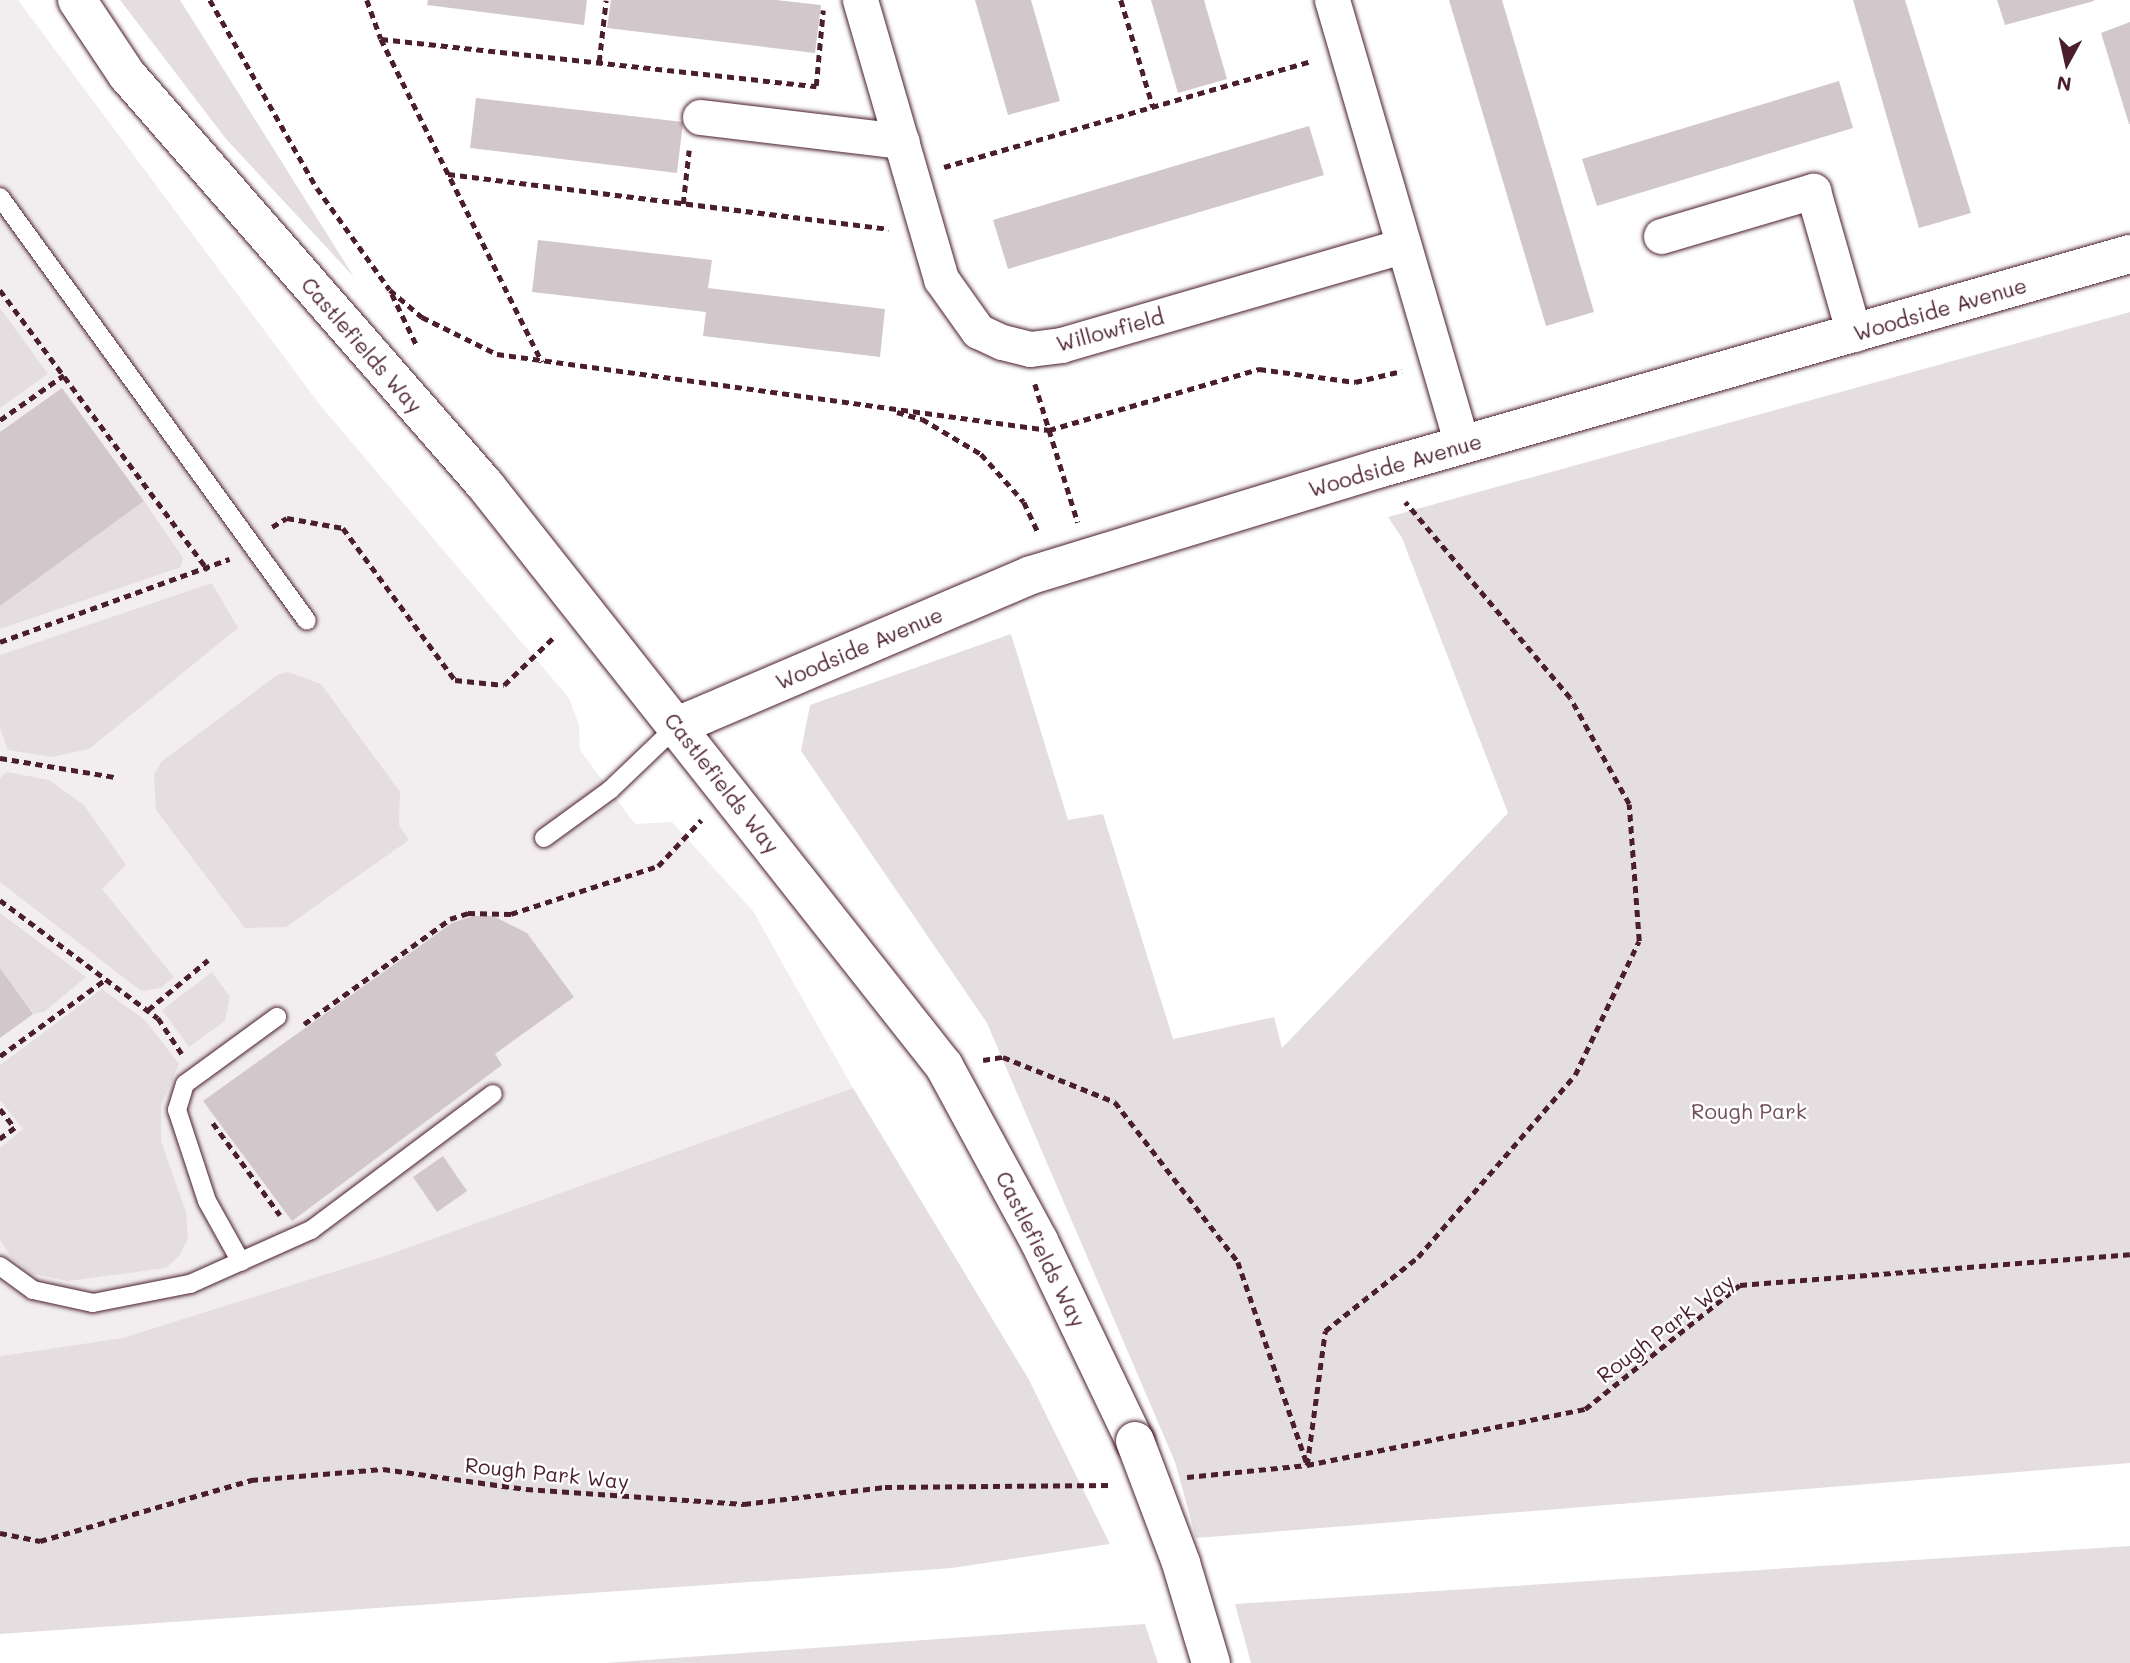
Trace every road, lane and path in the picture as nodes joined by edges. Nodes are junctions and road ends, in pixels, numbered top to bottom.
1 (77, 0) edge
2 (209, 0) edge
3 (367, 0) edge
4 (606, 0) edge
5 (824, 0) edge
6 (860, 0) edge
7 (1121, 0) edge
8 (1332, 0) edge
9 (381, 39) junction
10 (1347, 51) junction
11 (599, 62) junction
12 (1153, 107) junction
13 (700, 117) dead end
14 (902, 141) junction
15 (448, 174) junction
16 (912, 176) junction
17 (0, 197) edge
18 (929, 234) junction
19 (1661, 236) dead end
20 (1402, 246) junction
21 (2130, 254) edge
22 (0, 290) edge
23 (1854, 334) junction
24 (1024, 348) junction
25 (542, 362) junction
26 (1437, 362) junction
27 (64, 375) junction
28 (880, 407) junction
29 (0, 420) edge
30 (1049, 430) junction
31 (1462, 445) junction
32 (1378, 469) junction
33 (270, 529) dead end
34 (230, 558) dead end
35 (1088, 558) junction
36 (1052, 569) junction
37 (208, 570) junction
38 (583, 608) junction
39 (307, 621) dead end
40 (0, 642) edge
41 (677, 726) junction
42 (0, 758) edge
43 (115, 777) dead end
44 (729, 793) junction
45 (544, 838) dead end
46 (0, 900) edge
47 (208, 960) dead end
48 (106, 979) junction
49 (148, 1010) junction
50 (276, 1017) dead end
51 (295, 1030) dead end
52 (0, 1056) edge
53 (185, 1058) dead end
54 (944, 1066) junction
55 (494, 1094) dead end
56 (0, 1109) edge
57 (208, 1116) dead end
58 (0, 1139) edge
59 (296, 1238) junction
60 (2130, 1254) edge
61 (241, 1262) junction
62 (0, 1266) edge
63 (1307, 1465) junction
64 (1269, 1469) dead end
65 (1100, 1486) dead end
66 (0, 1533) edge
67 (1210, 1663) edge

1 - 38 main road, Castlefields Way
2 - 25 path
3 - 9 path
4 - 11 path
5 - 11 path
6 - 14 street, Willowfield
7 - 12 path
8 - 10 street
9 - 11 path
9 - 15 path
10 - 12 path
10 - 20 street
12 - 16 path
13 - 14 street
14 - 16 street, Willowfield
15 - 18 path
15 - 25 path
16 - 18 street, Willowfield
17 - 39 lane
18 - 24 street, Willowfield
19 - 23 street
20 - 24 street, Willowfield
20 - 26 street
21 - 23 main road, Woodside Avenue
22 - 27 path
23 - 31 main road, Woodside Avenue
24 - 30 path
25 - 28 path
26 - 30 path
26 - 31 street
27 - 29 path
27 - 37 path
28 - 30 path
28 - 36 path
30 - 35 path
31 - 32 main road, Woodside Avenue
32 - 35 main road, Woodside Avenue
32 - 63 path
33 - 38 path
34 - 37 path
35 - 36 main road, Woodside Avenue
36 - 41 main road, Woodside Avenue
37 - 40 path
38 - 41 main road, Castlefields Way
41 - 44 main road, Castlefields Way
41 - 45 lane
42 - 43 path
44 - 51 path
44 - 54 main road, Castlefields Way
46 - 48 path
47 - 49 path
48 - 49 path
48 - 52 path
49 - 53 path
50 - 61 lane
54 - 63 path
54 - 67 main road, Castlefields Way, bridge
55 - 59 lane
56 - 58 path
57 - 59 path
59 - 61 lane
60 - 63 path, Rough Park Way
61 - 62 lane
63 - 64 path, Rough Park Way
65 - 66 path, Rough Park Way

